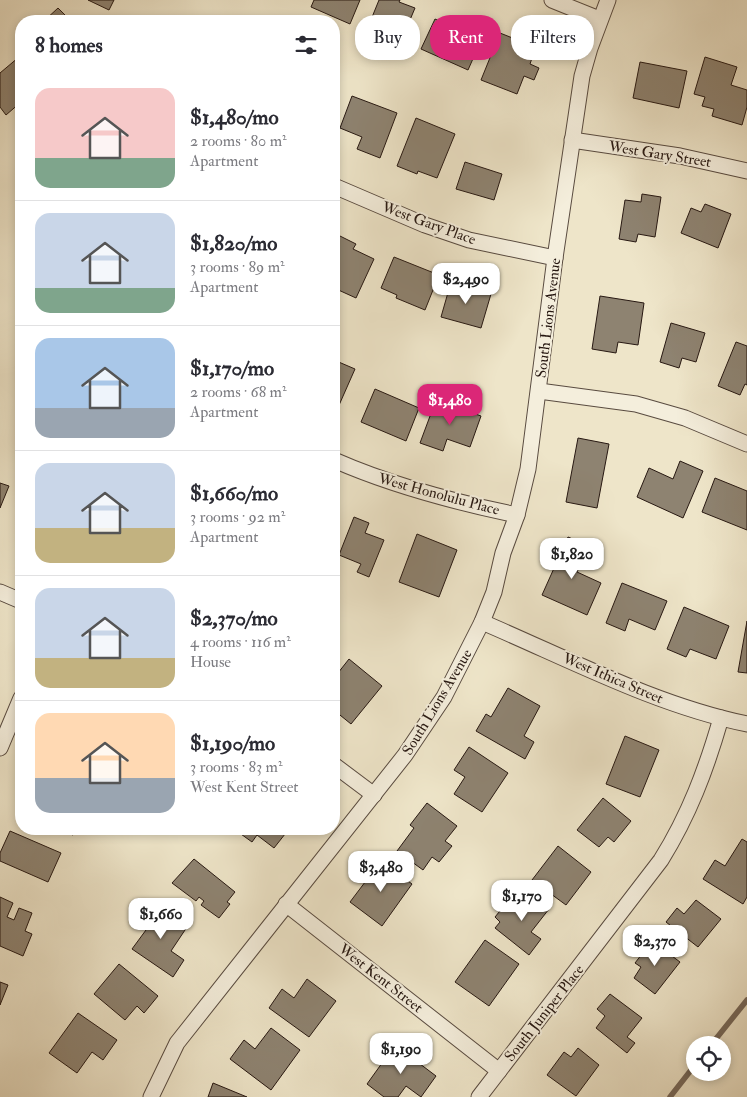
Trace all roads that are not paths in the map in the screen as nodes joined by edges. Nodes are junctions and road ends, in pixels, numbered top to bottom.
1 (552, 0) edge
2 (608, 0) edge
3 (599, 20) junction
4 (572, 140) junction
5 (747, 172) edge
6 (340, 189) edge
7 (555, 258) junction
8 (539, 391) junction
9 (747, 444) edge
10 (340, 462) edge
11 (517, 515) junction
12 (0, 592) edge
13 (15, 598) edge
14 (482, 622) junction
15 (15, 712) edge
16 (721, 718) junction
17 (747, 724) edge
18 (0, 748) edge
19 (340, 770) edge
20 (374, 795) junction
21 (286, 904) junction
22 (500, 1071) junction
23 (151, 1097) edge
24 (479, 1097) edge

1 - 3 street
2 - 3 street, South Lions Avenue
3 - 4 street, South Lions Avenue
4 - 5 street, West Gary Street
4 - 7 street, South Lions Avenue
6 - 7 street, West Gary Place
7 - 8 street, South Lions Avenue
8 - 9 street
8 - 11 street, South Lions Avenue
10 - 11 street, West Honolulu Place
11 - 14 street, South Lions Avenue
12 - 13 street
14 - 16 street, West Ithica Street
14 - 20 street, South Lions Avenue
15 - 18 street
16 - 17 street, West Ithica Street
16 - 22 street, South Juniper Place
19 - 20 street
20 - 21 street, South Lions Avenue
21 - 22 street, West Kent Street
21 - 23 street, South Lions Avenue
22 - 24 street, South Juniper Place

